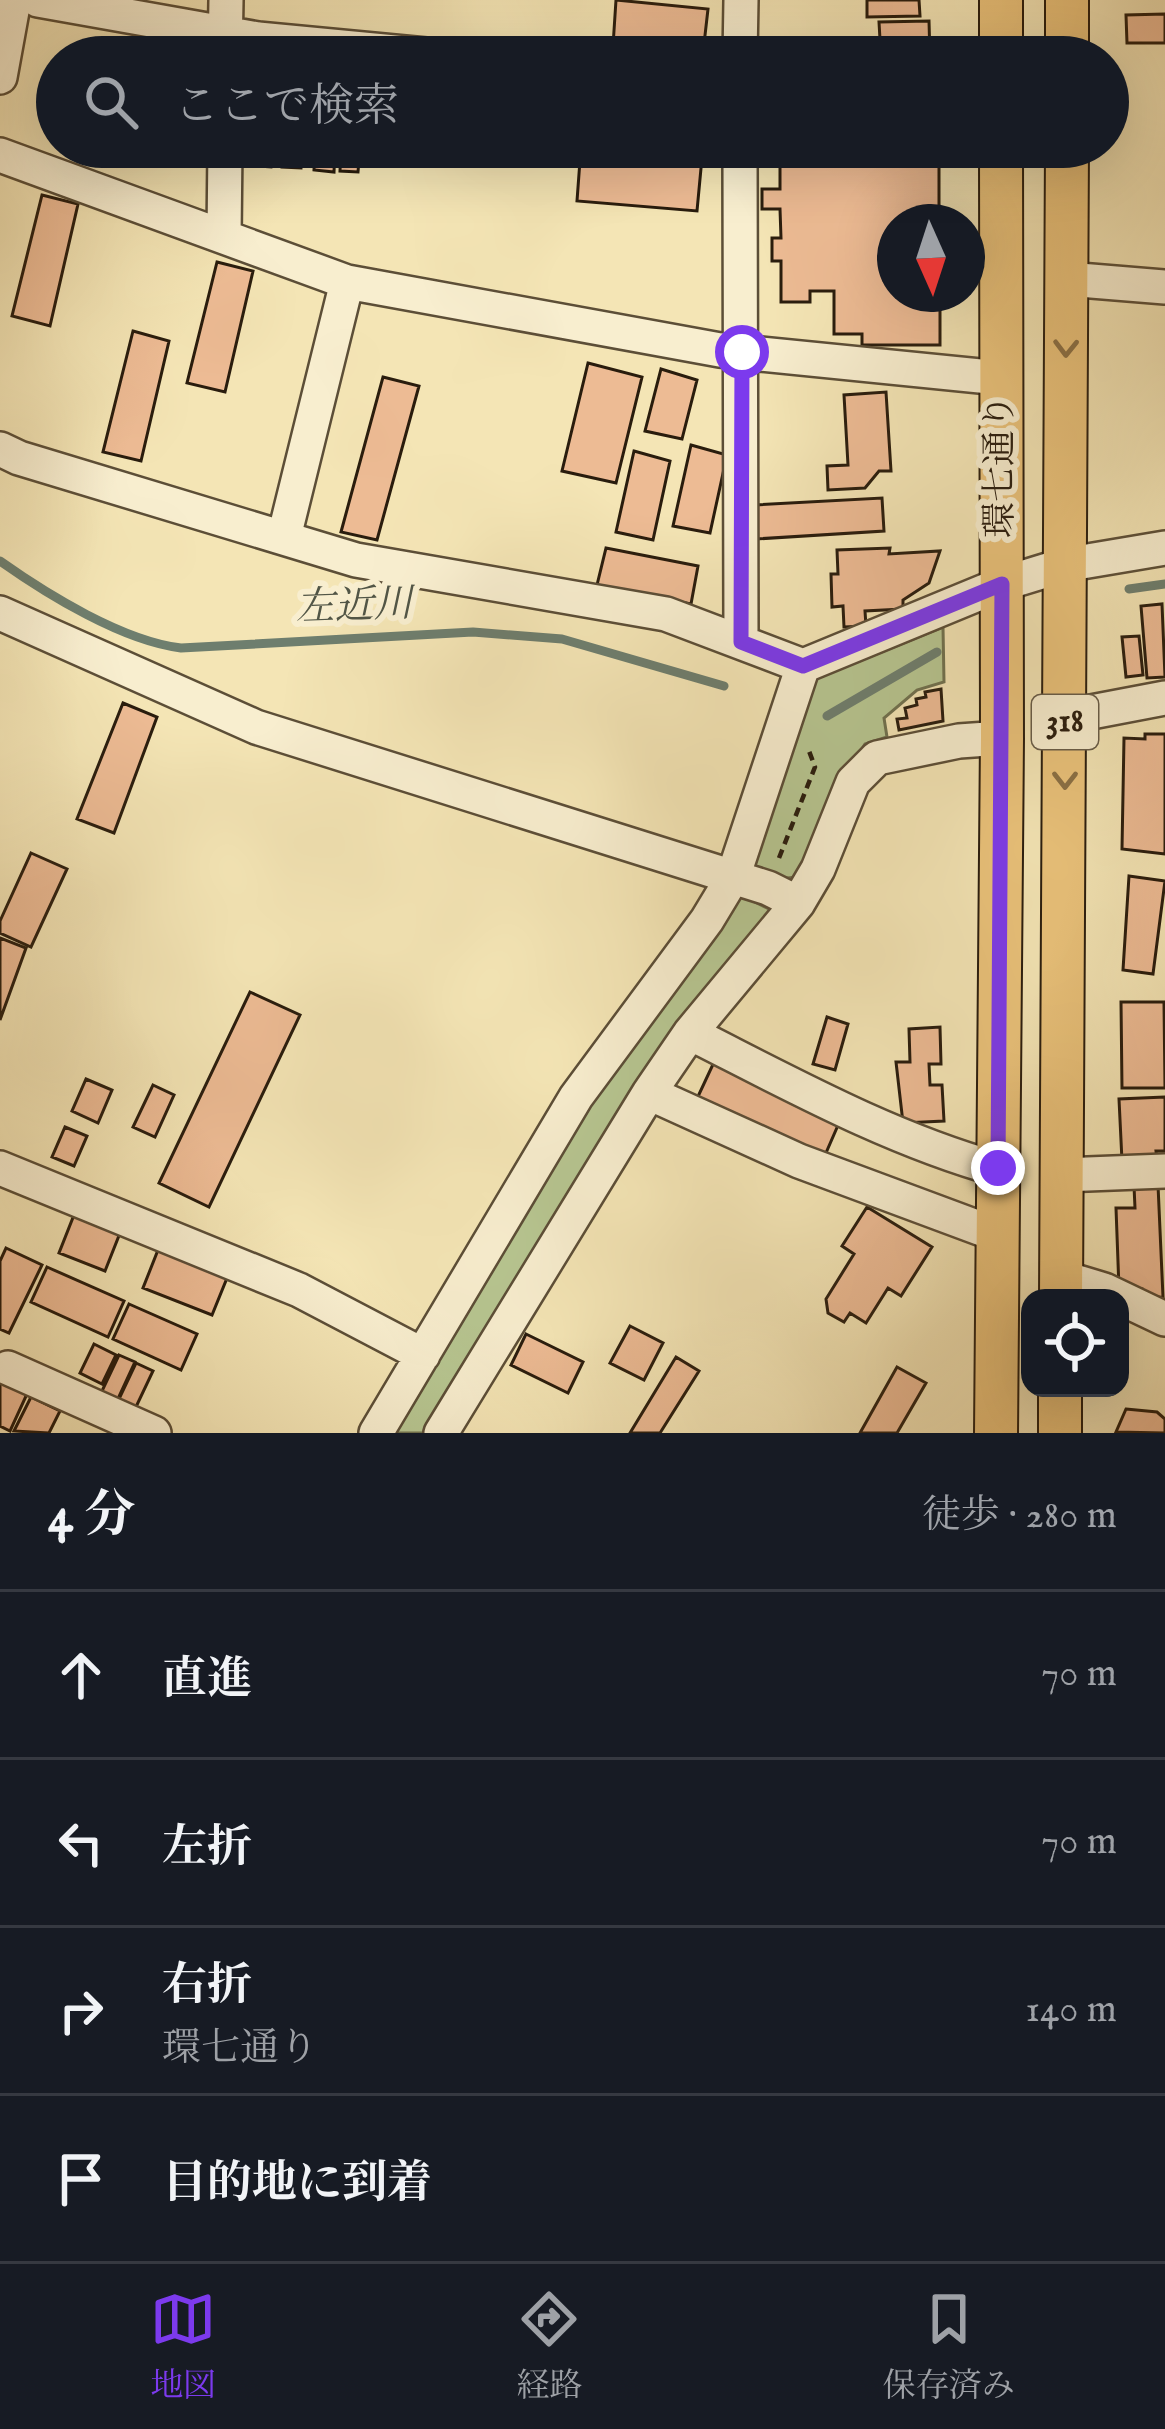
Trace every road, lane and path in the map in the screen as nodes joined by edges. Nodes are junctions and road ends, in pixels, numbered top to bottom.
1 (14, 0) edge
2 (38, 0) edge
3 (741, 0) edge
4 (1001, 0) edge
5 (1067, 0) edge
6 (225, 30) edge
7 (274, 36) edge
8 (740, 36) edge
9 (1001, 36) edge
10 (1067, 36) edge
11 (0, 77) edge
12 (0, 155) edge
13 (225, 168) edge
14 (740, 168) edge
15 (1001, 168) edge
16 (1067, 168) edge
17 (224, 236) junction
18 (1067, 279) junction
19 (347, 282) junction
20 (1165, 287) edge
21 (742, 352) junction
22 (1000, 378) junction
23 (0, 448) edge
24 (284, 537) junction
25 (1165, 548) edge
26 (1064, 565) junction
27 (1002, 584) junction
28 (0, 613) edge
29 (741, 642) junction
30 (803, 666) junction
31 (1165, 698) edge
32 (1065, 717) junction
33 (1002, 738) junction
34 (733, 877) junction
35 (798, 903) junction
36 (690, 1033) junction
37 (649, 1093) junction
38 (998, 1168) junction
39 (1165, 1171) edge
40 (1063, 1175) junction
41 (3, 1179) edge
42 (998, 1235) junction
43 (1061, 1287) edge
44 (1165, 1319) edge
45 (423, 1355) junction
46 (8, 1368) dead end
47 (1060, 1397) edge
48 (154, 1433) edge
49 (376, 1433) edge
50 (440, 1433) edge
51 (996, 1433) edge
52 (1060, 1433) edge

1 - 11 street
2 - 6 street
3 - 8 street
4 - 9 main road
5 - 10 main road
6 - 7 street
12 - 17 street
13 - 17 street
14 - 21 street
15 - 22 main road, 環七通り / 318
16 - 18 main road, 環七通り / 318
17 - 19 street
18 - 20 street
18 -> 26 main road, 環七通り / 318
19 - 21 street
19 - 24 street
21 - 22 street
21 - 29 street
22 - 27 main road, 環七通り / 318
23 - 24 street
24 - 29 street
25 - 26 street
26 - 27 street
26 - 32 main road, 環七通り / 318
27 - 30 street
27 - 33 main road, 環七通り / 318
28 - 34 street
29 - 30 street
30 - 34 street
31 - 32 street
32 -> 40 main road, 環七通り / 318
33 - 35 street
33 - 38 main road, 環七通り / 318
34 - 35 street
34 - 45 street
35 - 36 street
36 - 37 street
36 - 38 street
37 - 42 street
37 - 50 street
38 - 42 main road, 環七通り / 318
39 - 40 street
40 - 43 main road, 環七通り / 318
41 - 45 street
42 - 51 main road, 環七通り / 318
43 - 44 street
45 - 49 street
46 - 48 street
47 - 52 main road

